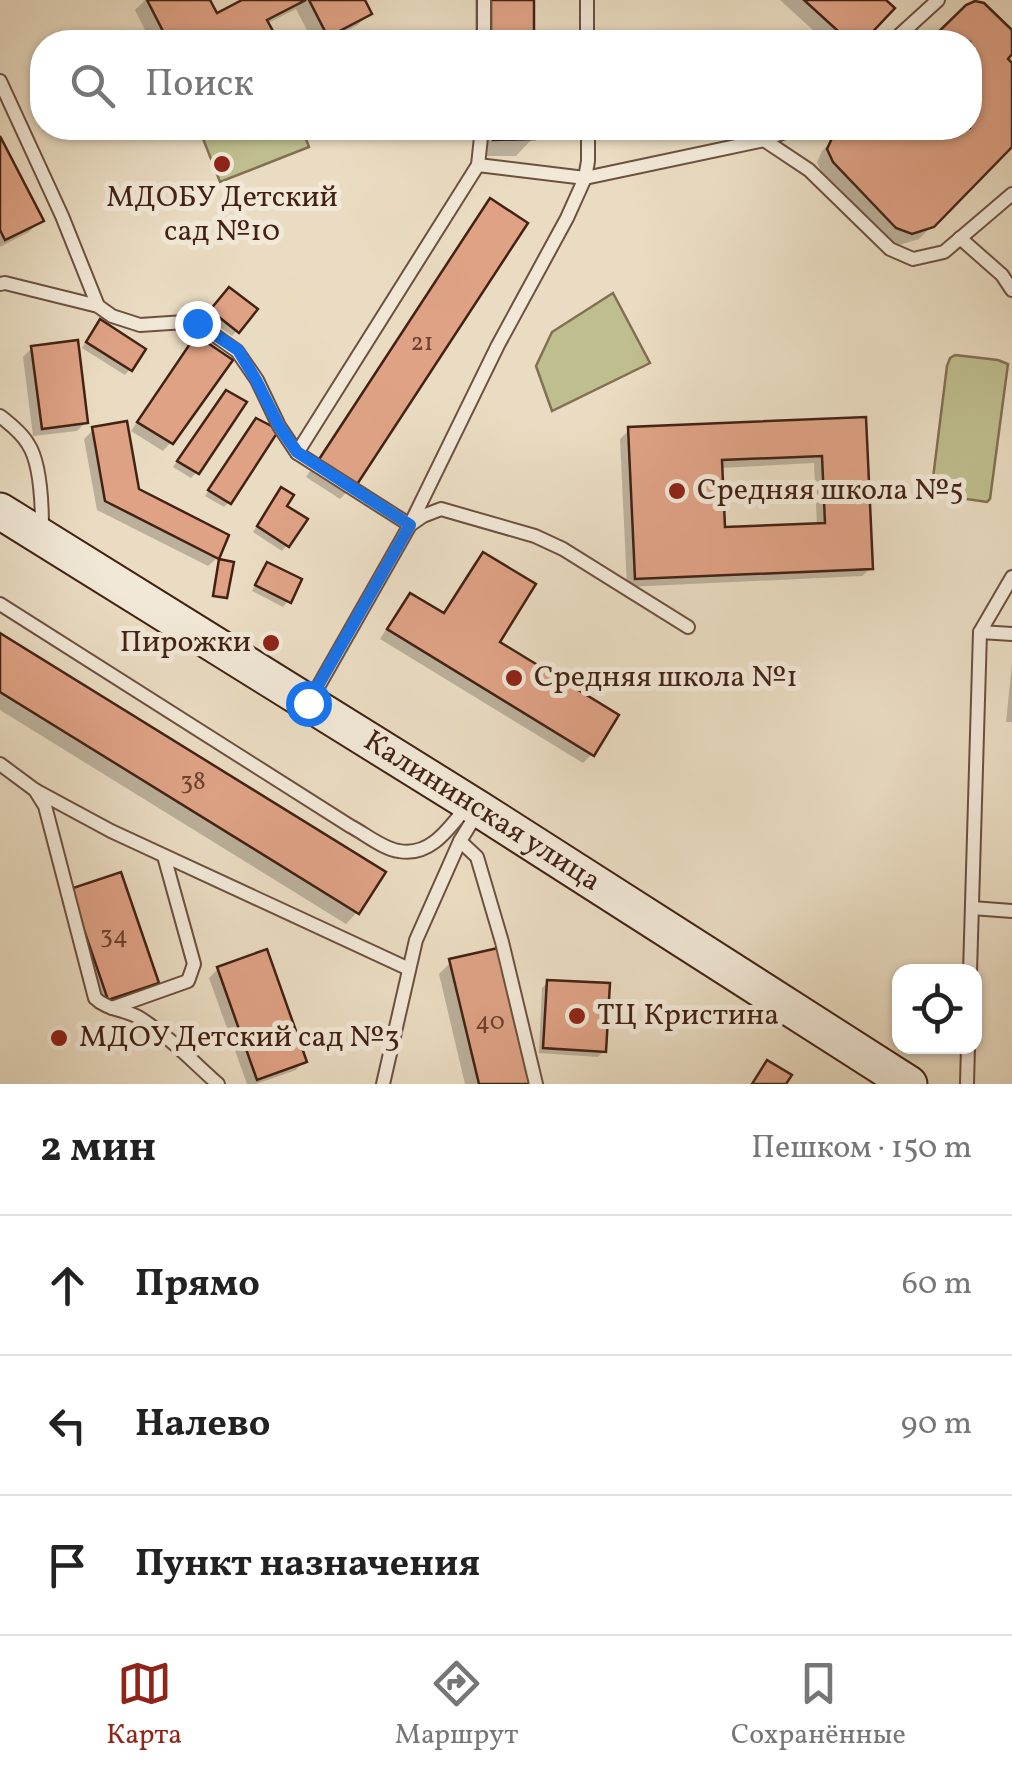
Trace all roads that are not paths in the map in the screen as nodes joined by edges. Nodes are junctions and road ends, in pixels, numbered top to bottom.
1 (484, 0) edge
2 (587, 0) edge
3 (938, 0) edge
4 (484, 30) edge
5 (587, 30) edge
6 (905, 30) edge
7 (0, 82) edge
8 (481, 140) edge
9 (588, 140) edge
10 (764, 140) joint
11 (478, 165) junction
12 (585, 178) junction
13 (1012, 194) edge
14 (960, 238) junction
15 (0, 284) edge
16 (1012, 290) edge
17 (98, 306) junction
18 (0, 416) edge
19 (297, 452) junction
20 (2, 518) edge
21 (410, 525) junction
22 (41, 536) junction
23 (1012, 577) edge
24 (0, 604) edge
25 (688, 627) dead end
26 (980, 632) junction
27 (1012, 634) edge
28 (308, 703) junction
29 (0, 764) edge
30 (35, 790) junction
31 (474, 806) junction
32 (460, 841) junction
33 (164, 856) junction
34 (972, 908) junction
35 (1012, 910) edge
36 (970, 964) edge
37 (410, 969) junction
38 (112, 1008) junction
39 (968, 1054) edge
40 (218, 1084) edge
41 (383, 1084) edge
42 (536, 1084) edge
43 (910, 1084) edge
44 (967, 1084) edge

1 - 4 lane
2 - 5 lane
3 - 6 lane
7 - 17 lane
8 - 11 lane
9 - 12 lane
10 - 12 lane
10 - 14 lane
11 - 12 lane
11 - 19 lane
12 - 21 lane
13 - 14 lane
14 - 16 lane
15 - 17 lane
17 - 19 lane
18 - 22 lane
19 - 21 lane
20 - 22 main road, Калининская улица
21 - 25 lane
21 - 28 lane
22 - 28 main road, Калининская улица
23 - 26 lane
24 - 31 lane
26 - 27 lane
26 - 34 lane
28 - 31 main road, Калининская улица
29 - 30 lane
30 - 33 lane
30 - 38 lane
31 - 32 lane
31 - 43 main road, Калининская улица
32 - 37 lane
32 - 42 lane
33 - 37 lane
33 - 38 lane
34 - 35 lane
34 - 36 lane
37 - 41 lane
38 - 40 lane
39 - 44 lane

